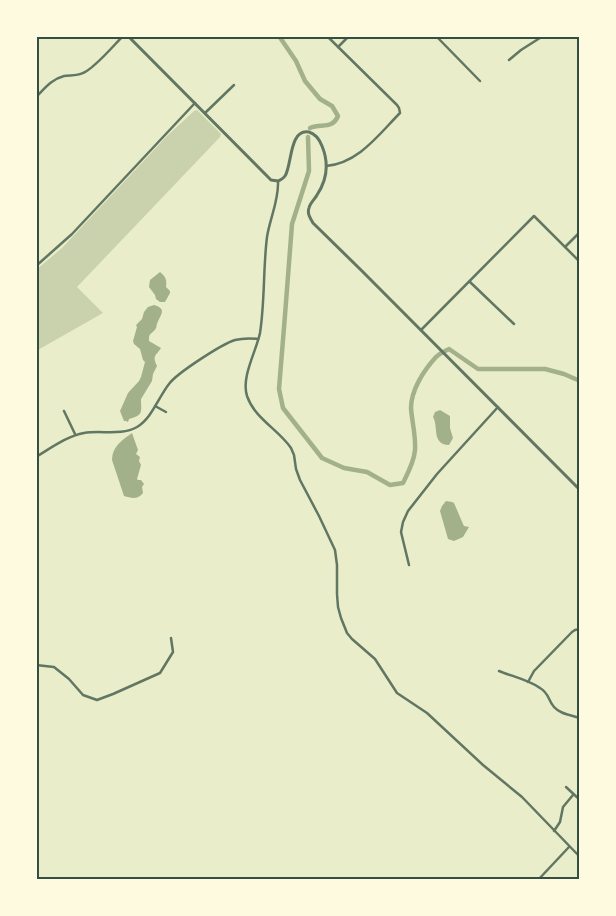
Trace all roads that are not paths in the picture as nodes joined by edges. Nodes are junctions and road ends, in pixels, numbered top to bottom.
1 (123, 36) edge
2 (128, 36) edge
3 (327, 36) edge
4 (349, 36) edge
5 (436, 36) edge
6 (543, 36) edge
7 (338, 47) junction
8 (509, 60) dead end
9 (480, 81) dead end
10 (234, 85) dead end
11 (36, 97) edge
12 (195, 103) junction
13 (204, 113) junction
14 (326, 166) junction
15 (278, 181) junction
16 (580, 232) edge
17 (565, 247) junction
18 (580, 262) edge
19 (36, 266) edge
20 (470, 282) junction
21 (514, 324) dead end
22 (421, 330) junction
23 (258, 339) junction
24 (155, 406) junction
25 (498, 407) junction
26 (64, 411) dead end
27 (166, 412) dead end
28 (76, 435) junction
29 (36, 457) edge
30 (580, 490) edge
31 (409, 565) dead end
32 (580, 629) edge
33 (172, 638) dead end
34 (36, 665) edge
35 (499, 671) dead end
36 (528, 682) junction
37 (580, 718) edge
38 (566, 788) dead end
39 (573, 795) junction
40 (580, 800) edge
41 (554, 831) junction
42 (569, 847) junction
43 (580, 857) edge
44 (538, 880) edge

1 - 11 street
2 - 12 street
3 - 7 street
4 - 7 street
5 - 9 street
6 - 8 street
7 - 14 street
10 - 13 street
12 - 13 street
12 - 19 street
13 - 15 street
14 - 15 street
14 - 22 street
15 - 23 street
16 - 17 street
17 - 18 street
17 - 20 street
20 - 21 street
20 - 22 street
22 - 25 street
23 - 24 street
23 - 41 street
24 - 27 street
24 - 28 street
25 - 30 street
25 - 31 street
26 - 28 street
28 - 29 street
32 - 36 street
33 - 34 street
35 - 36 street
36 - 37 street
38 - 39 street
39 - 40 street
39 - 41 street
41 - 42 street
42 - 43 street
42 - 44 street

